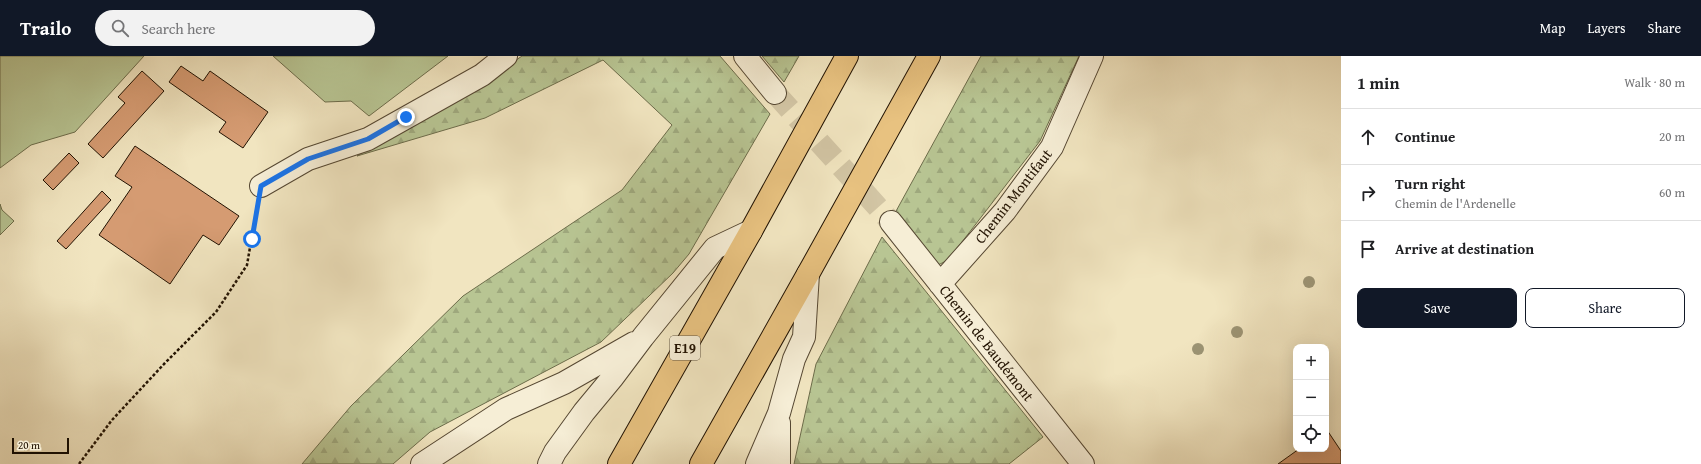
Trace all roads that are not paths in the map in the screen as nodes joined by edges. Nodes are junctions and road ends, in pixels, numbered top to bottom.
1 (506, 56) edge
2 (745, 56) edge
3 (848, 56) edge
4 (929, 56) edge
5 (1092, 56) edge
6 (775, 93) tunnel mouth
7 (261, 186) road end
8 (891, 222) tunnel mouth
9 (751, 231) junction
10 (808, 274) junction
11 (940, 284) junction
12 (644, 337) junction
13 (779, 413) junction
14 (422, 464) edge
15 (548, 464) edge
16 (619, 464) edge
17 (701, 464) edge
18 (757, 464) edge
19 (778, 464) edge
20 (1083, 464) edge

1 - 7 street
2 - 6 street
3 - 9 highway, E19
4 - 10 highway
5 - 11 street, Chemin Montifaut
8 - 11 street, Chemin de Baudémont
9 - 12 street
9 - 16 highway, E19
10 - 13 street
10 - 17 highway
11 - 20 street, Chemin de Baudémont
12 - 14 street
12 - 15 street
13 - 18 street
13 - 19 street

